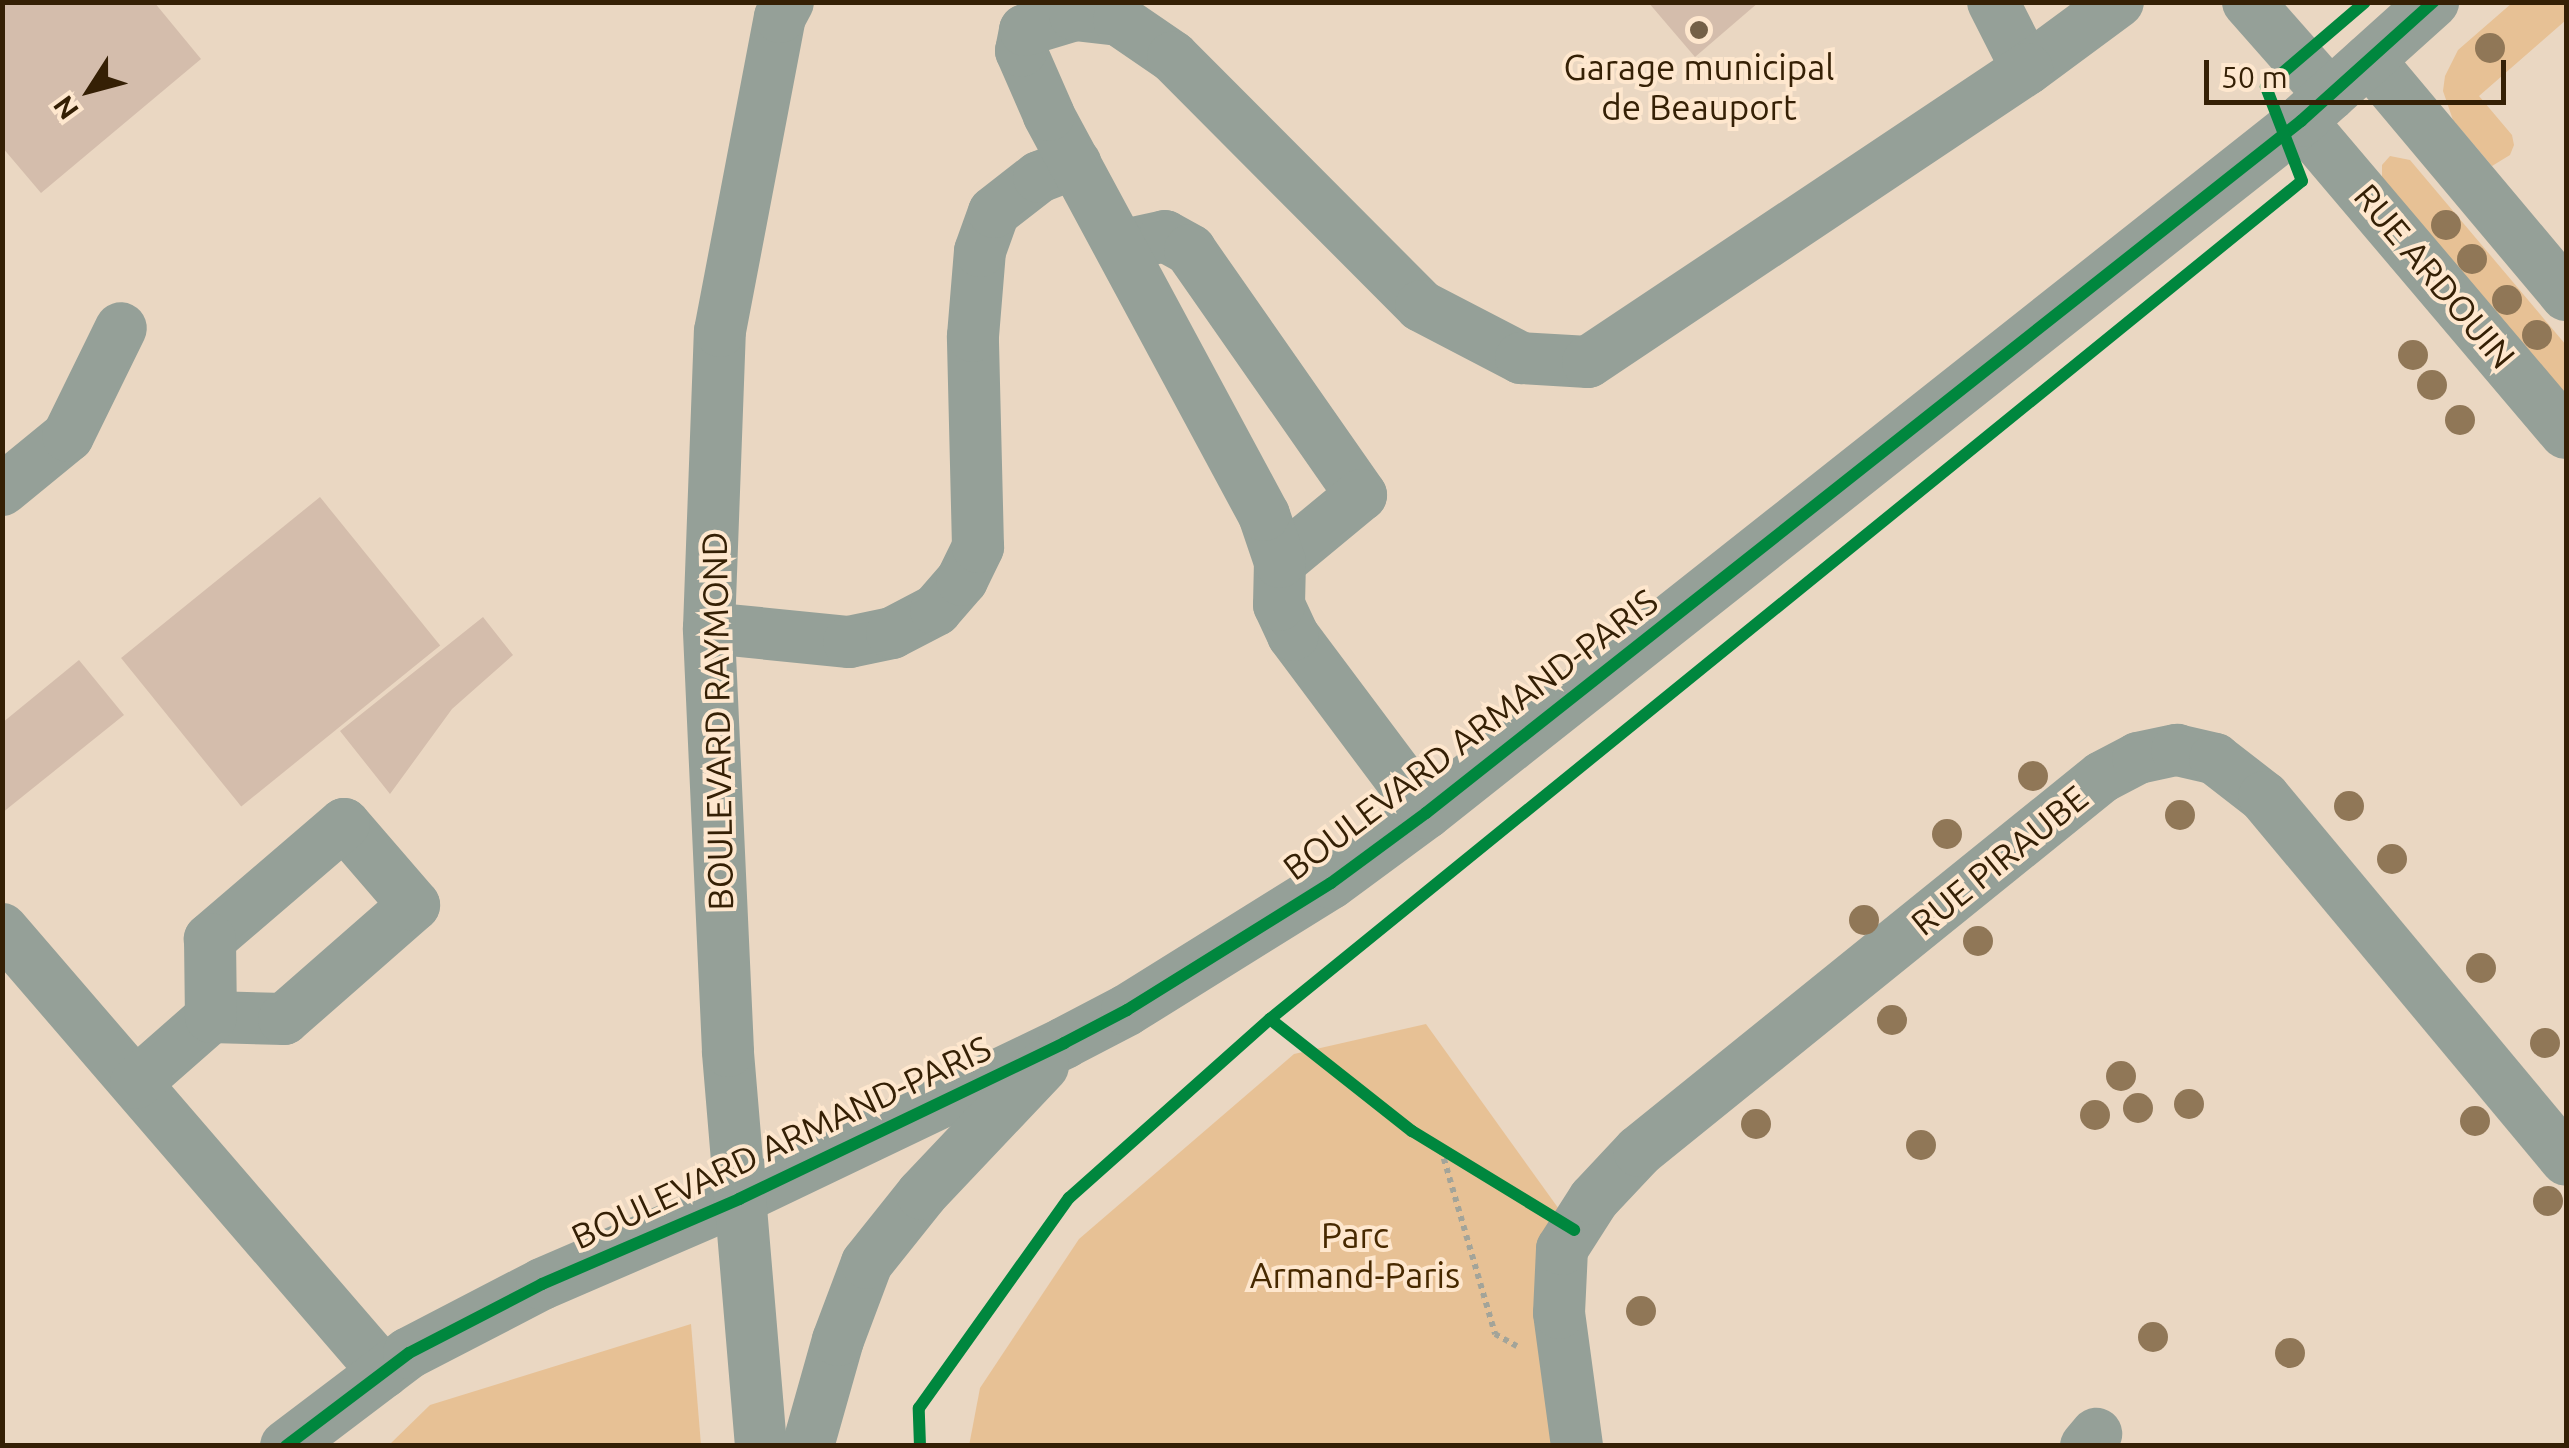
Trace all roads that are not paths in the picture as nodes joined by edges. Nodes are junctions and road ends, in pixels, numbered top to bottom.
1 (788, 2) edge
2 (1993, 2) edge
3 (2118, 2) edge
4 (2248, 2) edge
5 (2433, 2) edge
6 (2369, 60) junction
7 (2027, 68) junction
8 (2316, 108) junction
9 (1075, 164) junction
10 (1120, 246) junction
11 (2566, 294) edge
12 (121, 328) dead end
13 (2566, 433) edge
14 (2, 490) edge
15 (1280, 562) junction
16 (709, 628) junction
17 (1426, 814) junction
18 (2, 929) edge
19 (210, 1017) dead end
20 (1064, 1043) junction
21 (136, 1084) junction
22 (2566, 1160) edge
23 (739, 1199) junction
24 (384, 1372) junction
25 (286, 1446) edge
26 (761, 1446) edge
27 (808, 1446) edge
28 (1577, 1446) edge

1 - 16 street, BOULEVARD RAYMOND
2 - 7 street
3 - 7 street
4 - 8 street, RUE ARDOUIN
5 - 6 street, BOULEVARD ARMAND-PARIS
6 - 8 street, BOULEVARD ARMAND-PARIS
6 - 11 street
7 - 9 street
8 - 13 street, RUE ARDOUIN
8 - 17 street, BOULEVARD ARMAND-PARIS
9 - 10 street
9 - 16 street
10 - 15 street
10 - 15 street
12 - 14 street
15 - 17 street
16 - 23 street, BOULEVARD RAYMOND
17 - 20 street, BOULEVARD ARMAND-PARIS
18 - 21 street
19 - 21 street
20 - 23 street, BOULEVARD ARMAND-PARIS
20 - 27 street
21 - 24 street
22 - 28 street, RUE PIRAUBE
23 - 24 street, BOULEVARD ARMAND-PARIS
23 - 26 street, BOULEVARD RAYMOND
24 - 25 street, BOULEVARD ARMAND-PARIS

